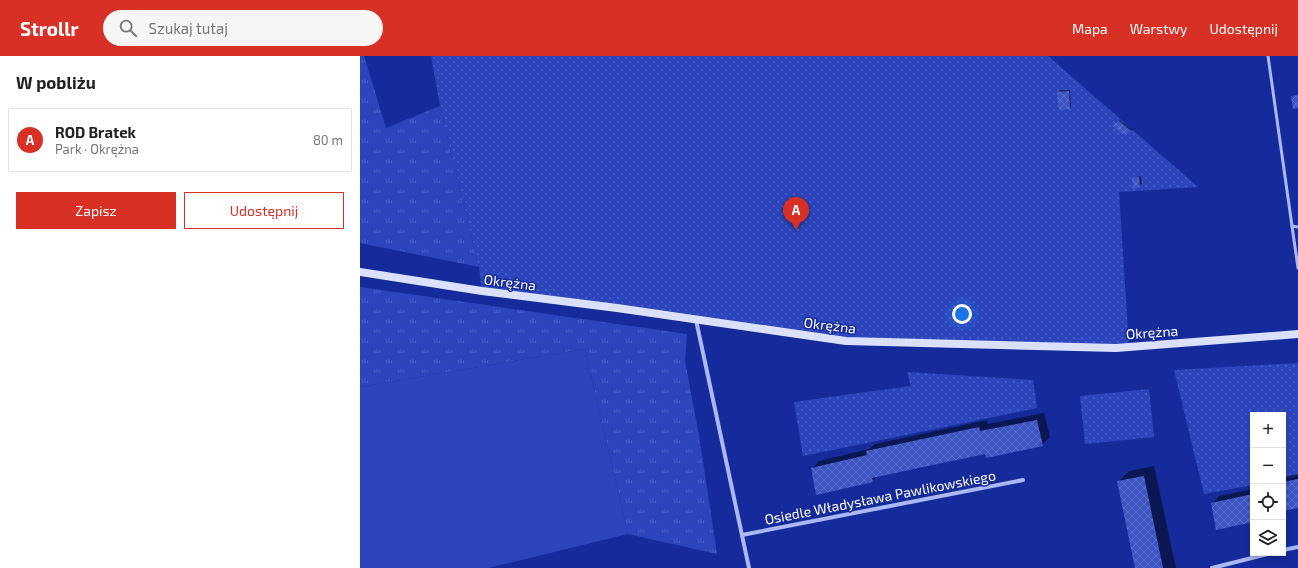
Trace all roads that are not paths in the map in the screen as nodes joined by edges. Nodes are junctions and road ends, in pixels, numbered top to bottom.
1 (1268, 56) edge
2 (1292, 226) junction
3 (1298, 226) edge
4 (1298, 268) edge
5 (361, 273) edge
6 (696, 320) junction
7 (1298, 334) edge
8 (1023, 480) dead end
9 (742, 535) junction
10 (1298, 547) edge
11 (1286, 549) edge
12 (1260, 556) edge
13 (749, 568) edge
14 (1212, 568) edge

1 - 2 lane
2 - 3 lane
2 - 4 lane
5 - 6 street, Okrężna
6 - 7 street, Okrężna
6 - 9 street
8 - 9 street, Osiedle Władysława Pawlikowskiego
9 - 13 street
10 - 11 street
12 - 14 street

